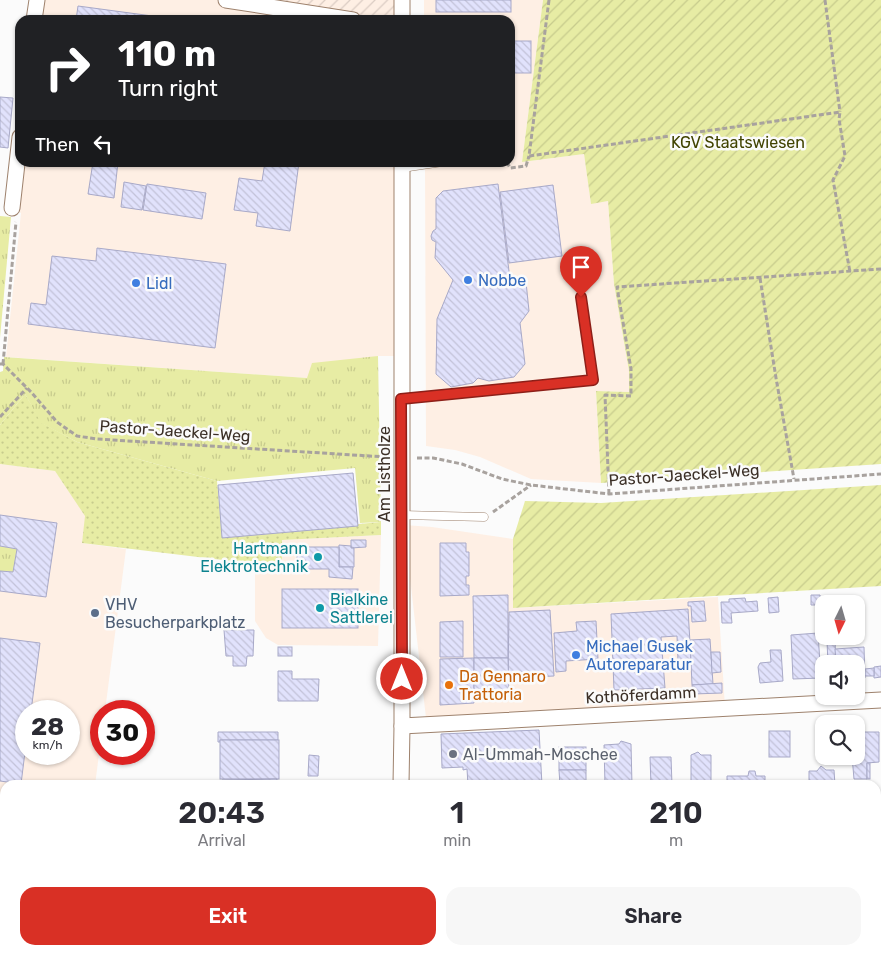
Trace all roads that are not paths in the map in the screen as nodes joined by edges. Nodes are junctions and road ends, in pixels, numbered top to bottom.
1 (37, 0) edge
2 (226, 0) edge
3 (402, 0) edge
4 (35, 15) edge
5 (321, 15) edge
6 (402, 15) edge
7 (18, 167) edge
8 (402, 167) edge
9 (14, 214) road end
10 (581, 297) dead end
11 (401, 399) junction
12 (402, 515) junction
13 (484, 517) road end
14 (881, 700) edge
15 (402, 726) junction
16 (400, 780) edge

1 - 4 street
2 - 5 street
3 - 6 street
7 - 9 street
8 - 11 street, Am Listholze
10 - 11 lane
11 - 12 street, Am Listholze
12 - 13 lane
12 - 15 street, Am Listholze
14 - 15 street, Kothöferdamm
15 - 16 street, Am Listholze

